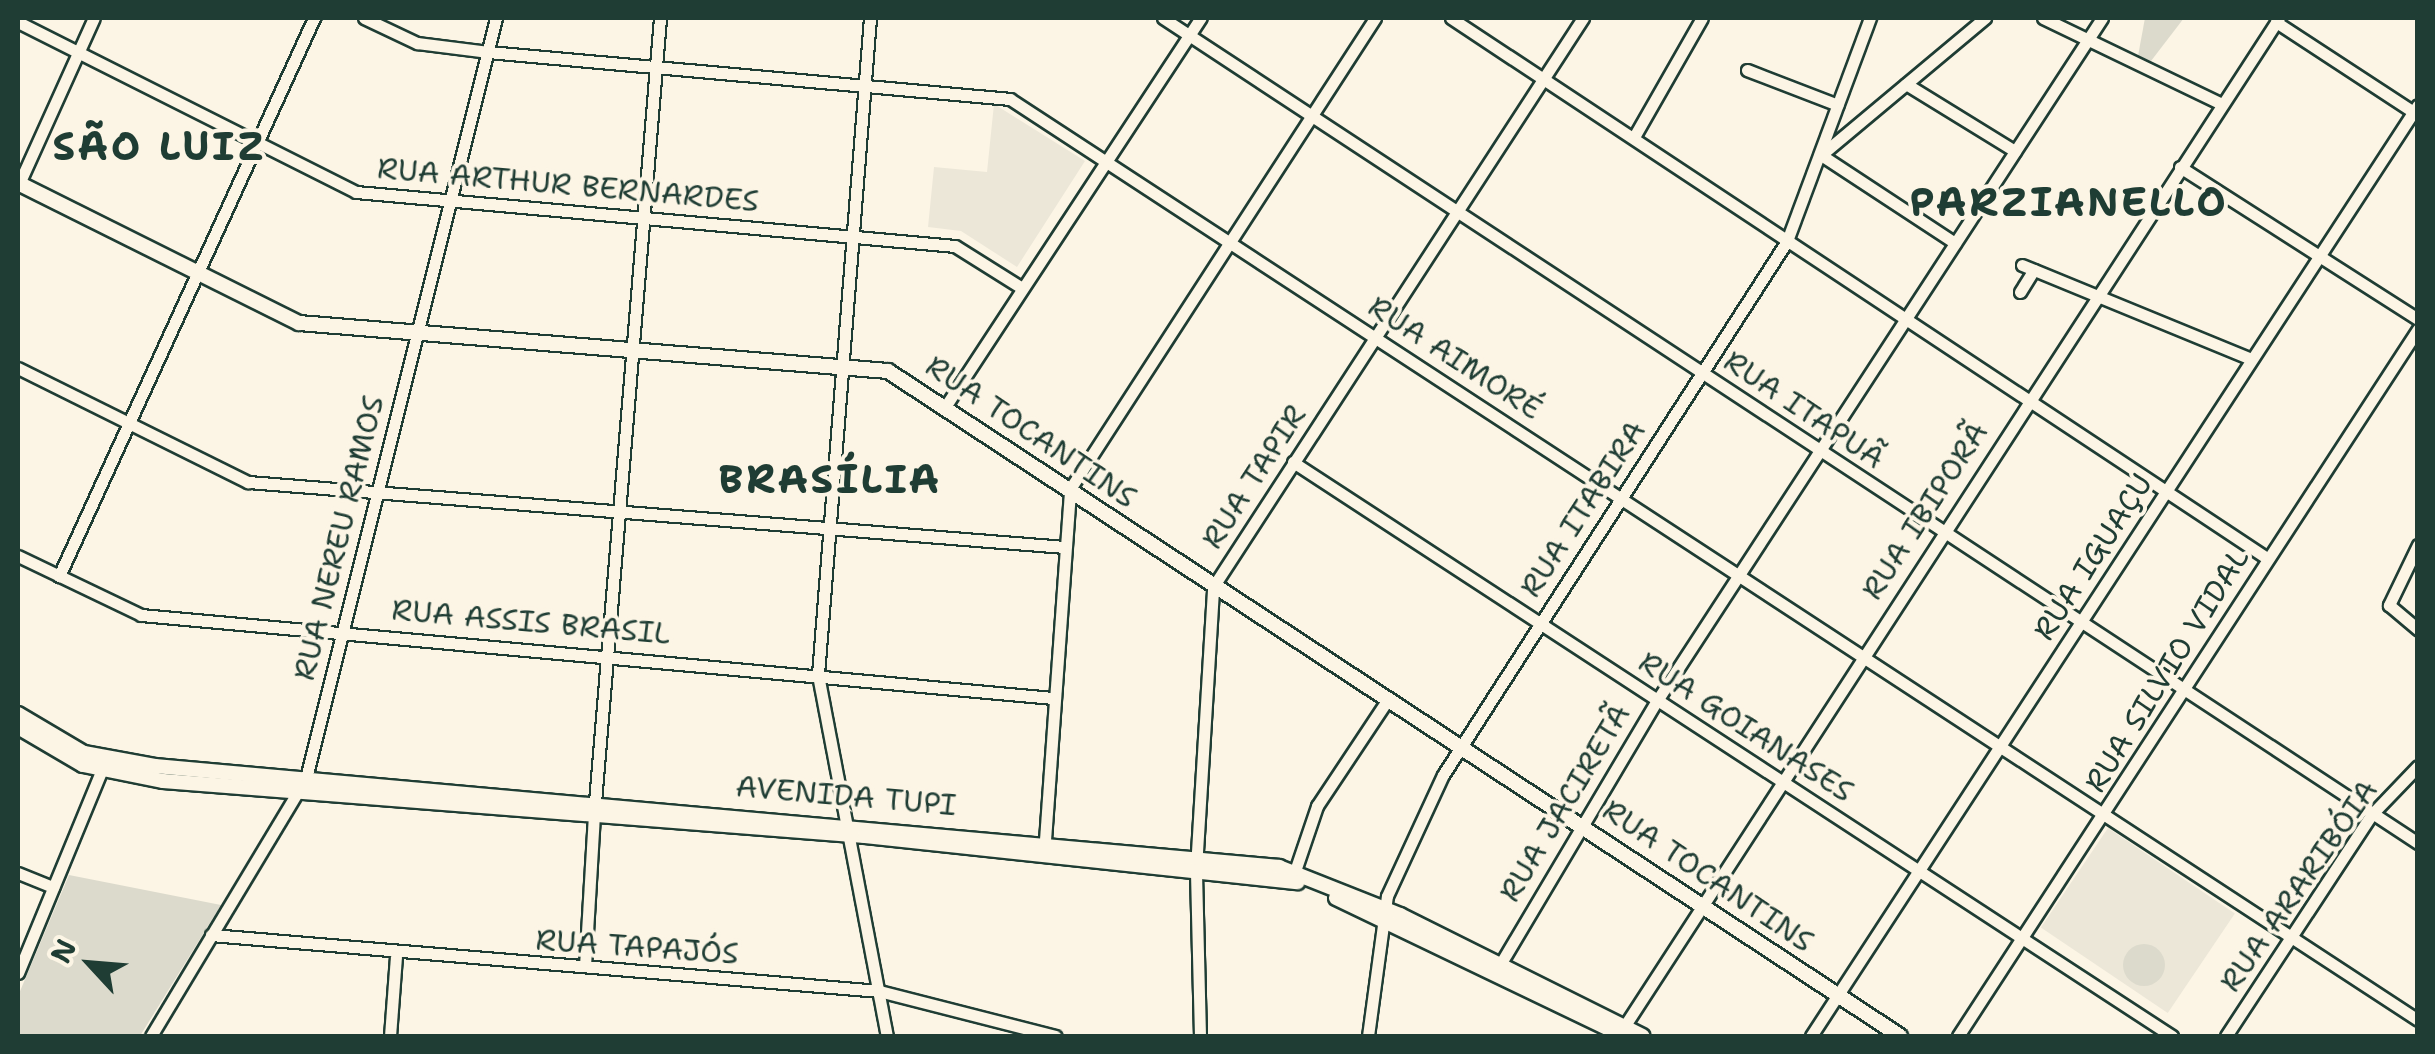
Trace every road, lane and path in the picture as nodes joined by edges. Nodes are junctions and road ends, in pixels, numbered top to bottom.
1 (94, 18) edge
2 (314, 18) edge
3 (364, 18) edge
4 (496, 18) edge
5 (660, 18) edge
6 (870, 18) edge
7 (1163, 18) edge
8 (1201, 18) edge
9 (1376, 18) edge
10 (1451, 18) edge
11 (1583, 18) edge
12 (1702, 18) edge
13 (1870, 18) edge
14 (1986, 18) edge
15 (2043, 18) edge
16 (2102, 18) edge
17 (2277, 20) edge
18 (18, 22) edge
19 (1471, 23) edge
20 (1190, 34) junction
21 (2087, 41) junction
22 (78, 52) junction
23 (488, 52) junction
24 (656, 68) junction
25 (1747, 70) dead end
26 (1542, 78) junction
27 (1906, 84) junction
28 (864, 85) junction
29 (2220, 103) junction
30 (1838, 105) junction
31 (2416, 111) edge
32 (1313, 114) junction
33 (1634, 137) junction
34 (258, 140) junction
35 (2015, 151) junction
36 (1820, 155) junction
37 (1107, 160) junction
38 (2180, 167) junction
39 (18, 184) edge
40 (451, 201) junction
41 (1456, 209) junction
42 (645, 214) junction
43 (852, 236) junction
44 (1232, 240) junction
45 (1787, 242) junction
46 (1955, 244) junction
47 (2319, 256) junction
48 (198, 274) junction
49 (1022, 288) junction
50 (2020, 292) dead end
51 (2096, 296) junction
52 (1906, 318) junction
53 (2418, 318) edge
54 (2418, 329) edge
55 (414, 332) junction
56 (1375, 336) junction
57 (633, 350) junction
58 (2251, 358) junction
59 (18, 368) edge
60 (845, 368) junction
61 (1703, 371) junction
62 (2029, 398) junction
63 (945, 407) junction
64 (130, 422) junction
65 (1819, 452) junction
66 (1292, 462) junction
67 (2167, 488) junction
68 (1070, 489) junction
69 (379, 490) junction
70 (1621, 497) junction
71 (622, 506) junction
72 (828, 527) junction
73 (1941, 534) junction
74 (2418, 544) edge
75 (1065, 547) junction
76 (18, 556) edge
77 (2267, 558) junction
78 (1737, 574) junction
79 (60, 576) junction
80 (1213, 588) junction
81 (2080, 623) junction
82 (1538, 624) junction
83 (2418, 629) edge
84 (342, 631) junction
85 (610, 652) junction
86 (1859, 657) junction
87 (818, 675) junction
88 (2182, 693) junction
89 (1053, 698) junction
90 (1388, 699) junction
91 (1658, 699) junction
92 (18, 714) edge
93 (18, 727) edge
94 (1998, 746) junction
95 (1459, 748) junction
96 (103, 765) junction
97 (2418, 766) edge
98 (1781, 779) junction
99 (304, 783) junction
100 (595, 808) junction
101 (2372, 814) junction
102 (2104, 815) junction
103 (1580, 824) junction
104 (846, 829) junction
105 (1044, 840) junction
106 (2418, 843) edge
107 (1197, 863) junction
108 (1919, 869) junction
109 (1295, 871) junction
110 (18, 873) edge
111 (53, 887) junction
112 (1701, 902) junction
113 (1383, 914) junction
114 (211, 935) junction
115 (2290, 937) junction
116 (2022, 939) junction
117 (396, 956) junction
118 (1501, 963) junction
119 (585, 966) junction
120 (18, 973) edge
121 (879, 991) junction
122 (1837, 996) junction
123 (2418, 1020) edge
124 (1622, 1033) edge
125 (151, 1036) edge
126 (390, 1036) edge
127 (887, 1036) edge
128 (1055, 1036) edge
129 (1200, 1036) edge
130 (1368, 1036) edge
131 (1644, 1036) edge
132 (1811, 1036) edge
133 (1900, 1036) edge
134 (1958, 1036) edge
135 (2172, 1036) edge
136 (2226, 1036) edge

1 - 22 street
2 - 34 street
3 - 23 street, RUA AIMORÉ
4 - 23 street, RUA NEREU RAMOS
5 - 24 street
6 - 28 street
7 - 20 street, RUA ITAPUÃ
8 - 20 street
9 - 32 street
10 - 19 street
11 - 26 street, RUA TAPIR
12 - 33 street
13 - 30 street, RUA ITABIRA
14 - 27 street
15 - 21 street
16 - 21 street, RUA JACIRETÃ
17 - 29 street, RUA IBIPORÃ
17 - 31 street
18 - 22 street, RUA ARTHUR BERNARDES
19 - 26 street
20 - 32 street, RUA ITAPUÃ
20 - 37 street
21 - 29 street
21 - 35 street, RUA JACIRETÃ
22 - 34 street, RUA ARTHUR BERNARDES
22 - 39 street
23 - 24 street, RUA AIMORÉ
23 - 40 street, RUA NEREU RAMOS
24 - 28 street, RUA AIMORÉ
24 - 42 street
25 - 30 street
26 - 33 street
26 - 41 street, RUA TAPIR
27 - 35 street
27 - 36 street
28 - 37 street, RUA AIMORÉ
28 - 43 street
29 - 38 street, RUA IBIPORÃ
30 - 36 street, RUA ITABIRA
31 - 47 street, RUA IGUAÇU
32 - 41 street, RUA ITAPUÃ
32 - 44 street
33 - 45 street
34 - 40 street, RUA ARTHUR BERNARDES
34 - 48 street
35 - 46 street, RUA JACIRETÃ
36 - 45 street, RUA ITABIRA
36 - 46 street
37 - 44 street, RUA AIMORÉ
37 - 49 street
38 - 47 street
38 - 51 street, RUA IBIPORÃ
39 - 48 main road, RUA TOCANTINS
40 - 42 street, RUA ARTHUR BERNARDES
40 - 55 street, RUA NEREU RAMOS
41 - 56 street, RUA TAPIR
41 - 61 street, RUA ITAPUÃ
42 - 43 street, RUA ARTHUR BERNARDES
42 - 57 street
43 - 49 street, RUA ARTHUR BERNARDES
43 - 60 street
44 - 56 street, RUA AIMORÉ
44 - 68 street
45 - 52 street
45 - 61 street, RUA ITABIRA
46 - 52 street, RUA JACIRETÃ
47 - 53 street
47 - 58 street, RUA IGUAÇU
48 - 55 main road, RUA TOCANTINS
48 - 64 street
49 - 63 street
50 - 51 street
51 - 58 street
51 - 62 street, RUA IBIPORÃ
52 - 62 street
52 - 65 street, RUA JACIRETÃ
54 - 77 street, RUA SILVIO VIDAL
55 - 57 main road, RUA TOCANTINS
55 - 69 street, RUA NEREU RAMOS
56 - 66 street, RUA TAPIR
56 - 70 street, RUA AIMORÉ
57 - 60 main road, RUA TOCANTINS
57 - 71 street
58 - 67 street, RUA IGUAÇU
59 - 64 street
60 - 63 main road, RUA TOCANTINS
60 - 72 street
61 - 65 street, RUA ITAPUÃ
61 - 70 street, RUA ITABIRA
62 - 67 street
62 - 73 street, RUA IBIPORÃ
63 - 68 main road, RUA TOCANTINS
64 - 69 street
64 - 79 street
65 - 73 street, RUA ITAPUÃ
65 - 78 street, RUA JACIRETÃ
66 - 80 street, RUA TAPIR
66 - 82 street, RUA GOIANASES
67 - 77 street
67 - 81 street, RUA IGUAÇU
68 - 75 street
68 - 80 main road, RUA TOCANTINS
69 - 71 street
69 - 84 street, RUA NEREU RAMOS
70 - 78 street, RUA AIMORÉ
70 - 82 street, RUA ITABIRA
71 - 72 street
71 - 85 street
72 - 75 street
72 - 87 street
73 - 81 street, RUA ITAPUÃ
73 - 86 street, RUA IBIPORÃ
74 - 83 street
75 - 89 street
76 - 79 street, RUA ASSIS BRASIL
77 - 88 street, RUA SILVIO VIDAL
78 - 86 street, RUA AIMORÉ
78 - 91 street, RUA JACIRETÃ
79 - 84 street, RUA ASSIS BRASIL
80 - 90 main road, RUA TOCANTINS
80 - 107 street, RUA TAPIR
81 - 88 street, RUA ITAPUÃ
81 - 94 street, RUA IGUAÇU
82 - 91 street, RUA GOIANASES
82 - 95 street, RUA ITABIRA
84 - 85 street, RUA ASSIS BRASIL
84 - 99 street, RUA NEREU RAMOS
85 - 87 street, RUA ASSIS BRASIL
85 - 100 street
86 - 94 street, RUA AIMORÉ
86 - 98 street, RUA IBIPORÃ
87 - 89 street, RUA ASSIS BRASIL
87 - 104 street
88 - 101 street, RUA ITAPUÃ
88 - 102 street, RUA SILVIO VIDAL
89 - 105 street
90 - 95 main road, RUA TOCANTINS
90 - 109 street
91 - 98 street, RUA GOIANASES
91 - 103 street, RUA JACIRETÃ
92 - 96 main road, AVENIDA TUPI
93 - 96 main road, AVENIDA TUPI
94 - 102 street, RUA AIMORÉ
94 - 108 street, RUA IGUAÇU
95 - 103 main road, RUA TOCANTINS
95 - 113 street, RUA ITABIRA
96 - 99 main road, AVENIDA TUPI
96 - 111 street
97 - 101 street, RUA ARARIBÓIA
98 - 108 street, RUA GOIANASES
98 - 112 street, RUA IBIPORÃ
99 - 100 main road, AVENIDA TUPI
99 - 114 street, RUA NEREU RAMOS
100 - 104 main road, AVENIDA TUPI
100 - 119 street
101 - 106 street, RUA ITAPUÃ
101 - 115 street, RUA ARARIBÓIA
102 - 115 street, RUA AIMORÉ
102 - 116 street, RUA SILVIO VIDAL
103 - 112 main road, RUA TOCANTINS
103 - 118 street, RUA JACIRETÃ
104 - 105 main road, AVENIDA TUPI
104 - 107 main road, AVENIDA TUPI
104 - 121 street
105 - 107 main road, AVENIDA TUPI
107 - 109 main road, AVENIDA TUPI
107 - 113 main road, AVENIDA TUPI
107 - 129 street, RUA TAPIR
108 - 116 street, RUA GOIANASES
108 - 122 street, RUA IGUAÇU
109 - 113 main road, AVENIDA TUPI
110 - 111 street
111 - 120 street
112 - 122 main road, RUA TOCANTINS
112 - 124 street, RUA IBIPORÃ
113 - 118 main road, AVENIDA TUPI
113 - 124 main road, AVENIDA TUPI
113 - 130 street, RUA ITABIRA
114 - 117 street, RUA TAPAJÓS
114 - 125 street, RUA NEREU RAMOS
115 - 123 street, RUA AIMORÉ
115 - 136 street, RUA ARARIBÓIA
116 - 134 street, RUA SILVIO VIDAL
116 - 135 street, RUA GOIANASES
117 - 119 street, RUA TAPAJÓS
117 - 126 street
118 - 124 main road, AVENIDA TUPI
119 - 121 street, RUA TAPAJÓS
121 - 127 street
121 - 128 street, RUA TAPAJÓS
122 - 132 street, RUA IGUAÇU
122 - 133 main road, RUA TOCANTINS
124 - 131 main road, AVENIDA TUPI

